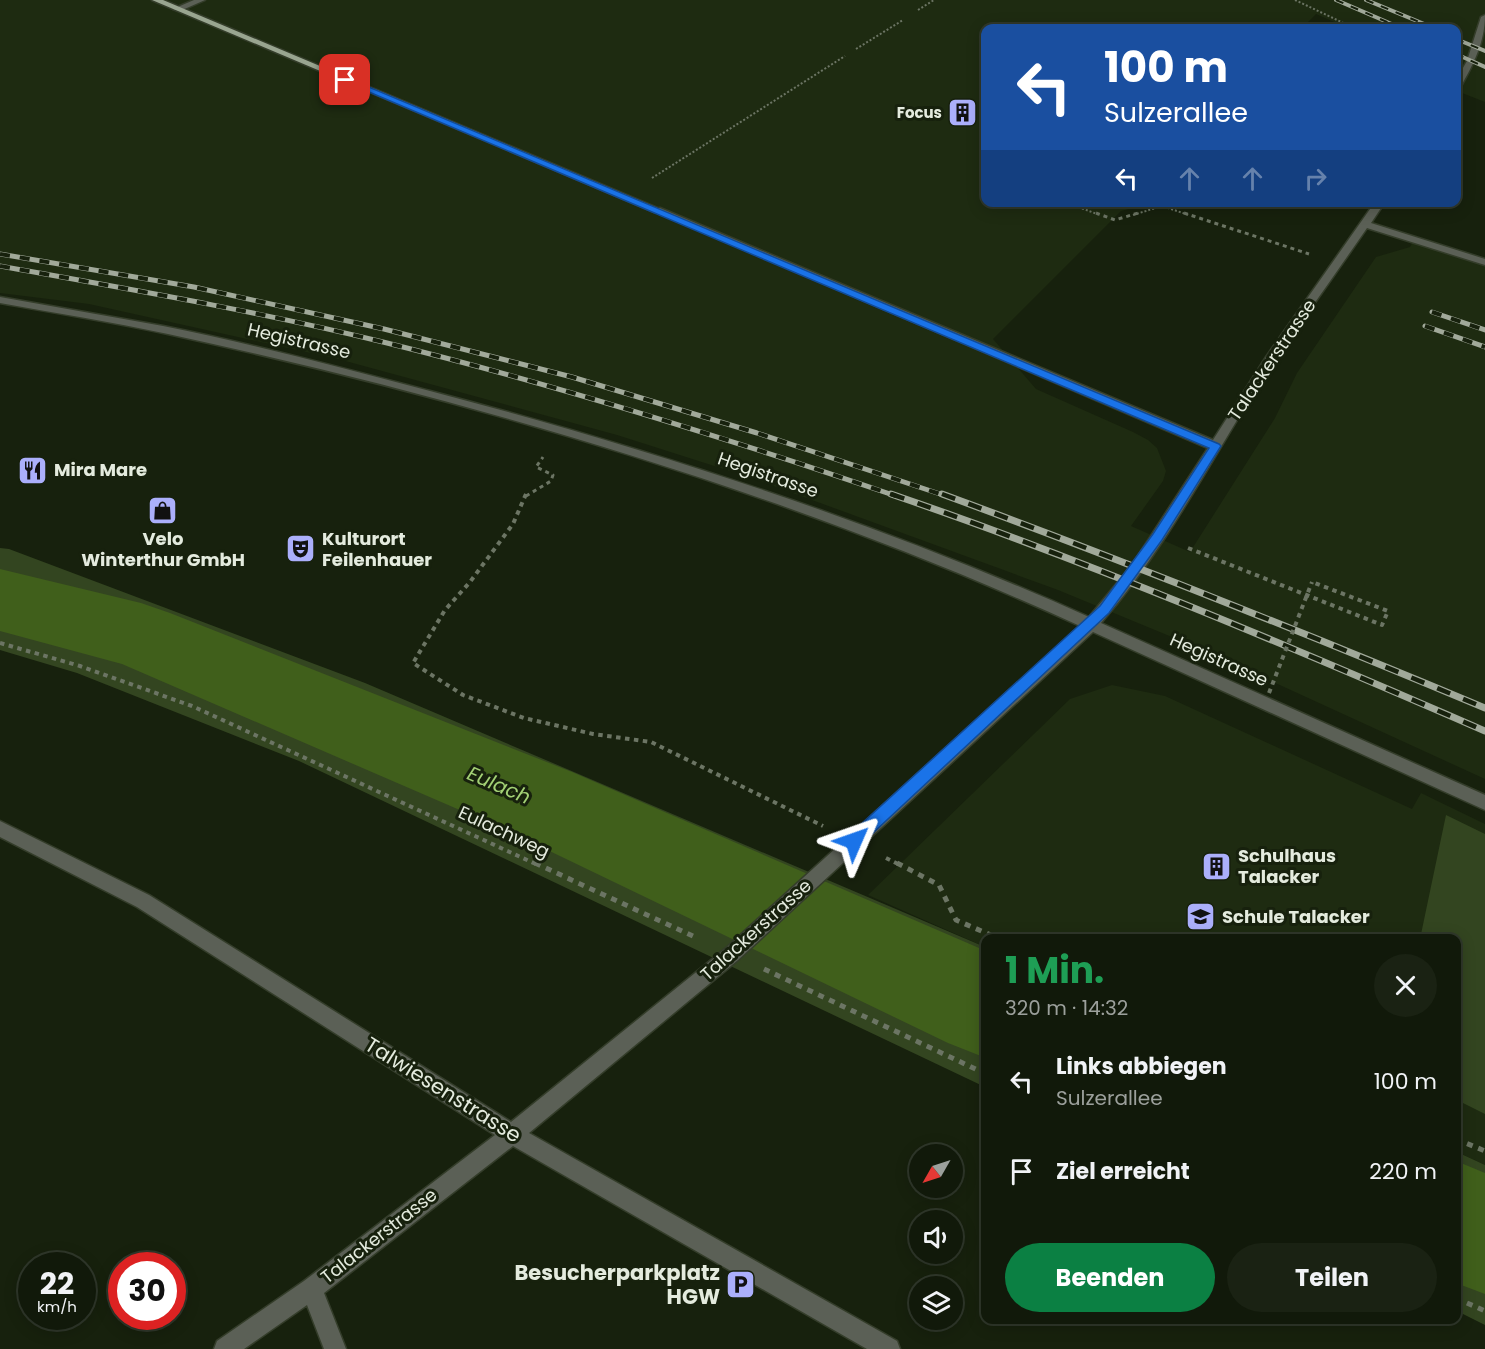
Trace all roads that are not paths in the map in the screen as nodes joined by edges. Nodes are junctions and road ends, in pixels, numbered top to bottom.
1 (156, 0) edge
2 (201, 0) edge
3 (177, 9) junction
4 (1485, 17) edge
5 (1461, 79) edge
6 (1377, 207) edge
7 (657, 210) joint
8 (1365, 224) junction
9 (1485, 262) edge
10 (0, 300) edge
11 (1215, 446) junction
12 (1092, 624) junction
13 (1485, 803) edge
14 (0, 829) edge
15 (512, 1134) junction
16 (312, 1288) junction
17 (225, 1349) edge
18 (335, 1349) edge
19 (889, 1349) edge

1 - 3 main road
2 - 3 street
3 - 7 main road
4 - 5 street
6 - 8 street, Talackerstrasse
7 - 11 street
8 - 9 street
8 - 11 street, Talackerstrasse
10 - 12 street, Hegistrasse
11 - 12 street, Talackerstrasse
12 - 13 street, Hegistrasse
12 - 15 street, Talackerstrasse
14 - 15 street, Talwiesenstrasse
15 - 16 street, Talackerstrasse
15 - 19 street, Talwiesenstrasse
16 - 17 street, Talackerstrasse
16 - 18 street

